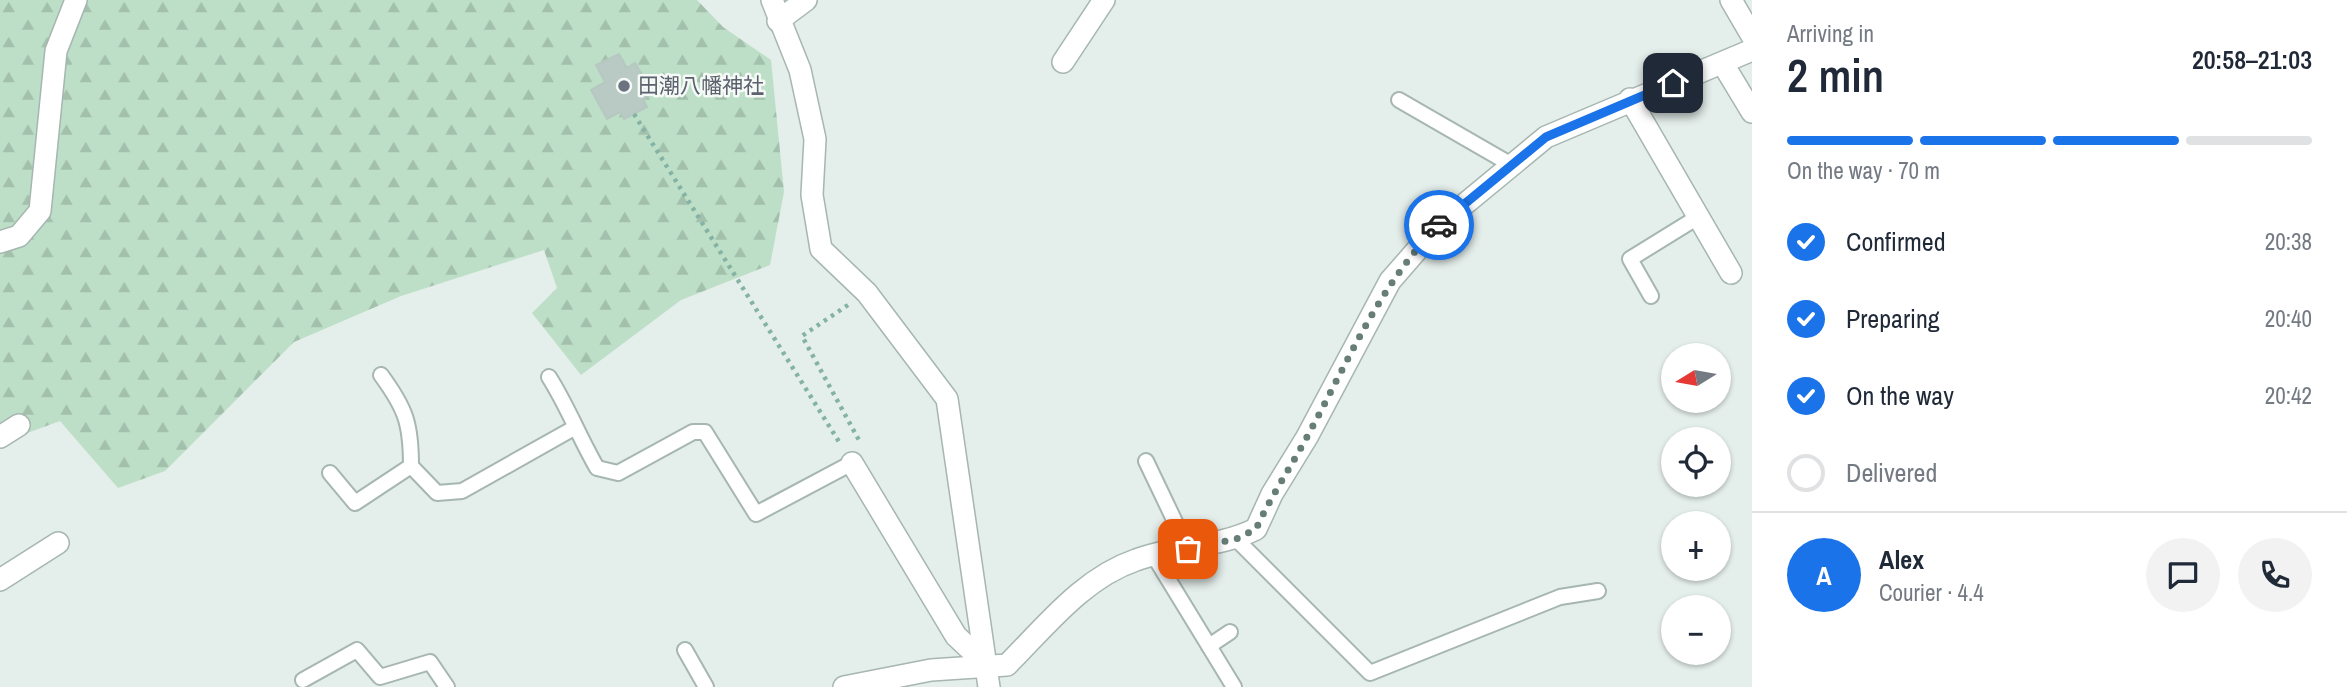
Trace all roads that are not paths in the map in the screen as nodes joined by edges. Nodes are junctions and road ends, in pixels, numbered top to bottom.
1 (76, 0) edge
2 (772, 0) edge
3 (806, 0) edge
4 (1104, 0) edge
5 (1731, 0) edge
6 (778, 21) junction
7 (1752, 36) edge
8 (1752, 50) edge
9 (1063, 62) dead end
10 (1723, 64) junction
11 (1630, 99) junction
12 (1399, 100) dead end
13 (1752, 112) edge
14 (1510, 164) junction
15 (1699, 217) junction
16 (0, 242) edge
17 (1731, 273) dead end
18 (1651, 296) dead end
19 (381, 375) dead end
20 (549, 377) dead end
21 (19, 425) dead end
22 (574, 428) junction
23 (0, 437) edge
24 (1146, 461) dead end
25 (852, 463) joint
26 (411, 466) junction
27 (330, 473) dead end
28 (1236, 539) junction
29 (58, 543) dead end
30 (1188, 549) junction
31 (1154, 556) junction
32 (0, 580) edge
33 (1598, 591) dead end
34 (1230, 632) dead end
35 (1209, 646) junction
36 (685, 650) dead end
37 (988, 677) edge
38 (303, 680) dead end
39 (447, 687) edge
40 (706, 687) edge
41 (844, 687) edge
42 (1234, 687) edge

1 - 16 street
2 - 6 street
3 - 6 street
4 - 9 street
5 - 7 street
6 - 37 street
8 - 10 street
10 - 11 street
10 - 13 street
11 - 14 street
11 - 15 street
12 - 14 lane
14 - 28 street
15 - 17 street
15 - 18 lane
19 - 26 lane
20 - 22 lane
21 - 23 street
22 - 25 lane
22 - 26 lane
24 - 30 lane
25 - 37 street
26 - 27 lane
28 - 30 street
28 - 33 lane
29 - 32 street
30 - 31 street
31 - 35 lane
31 - 37 street
34 - 35 lane
35 - 42 lane
36 - 40 lane
37 - 41 street
38 - 39 lane

